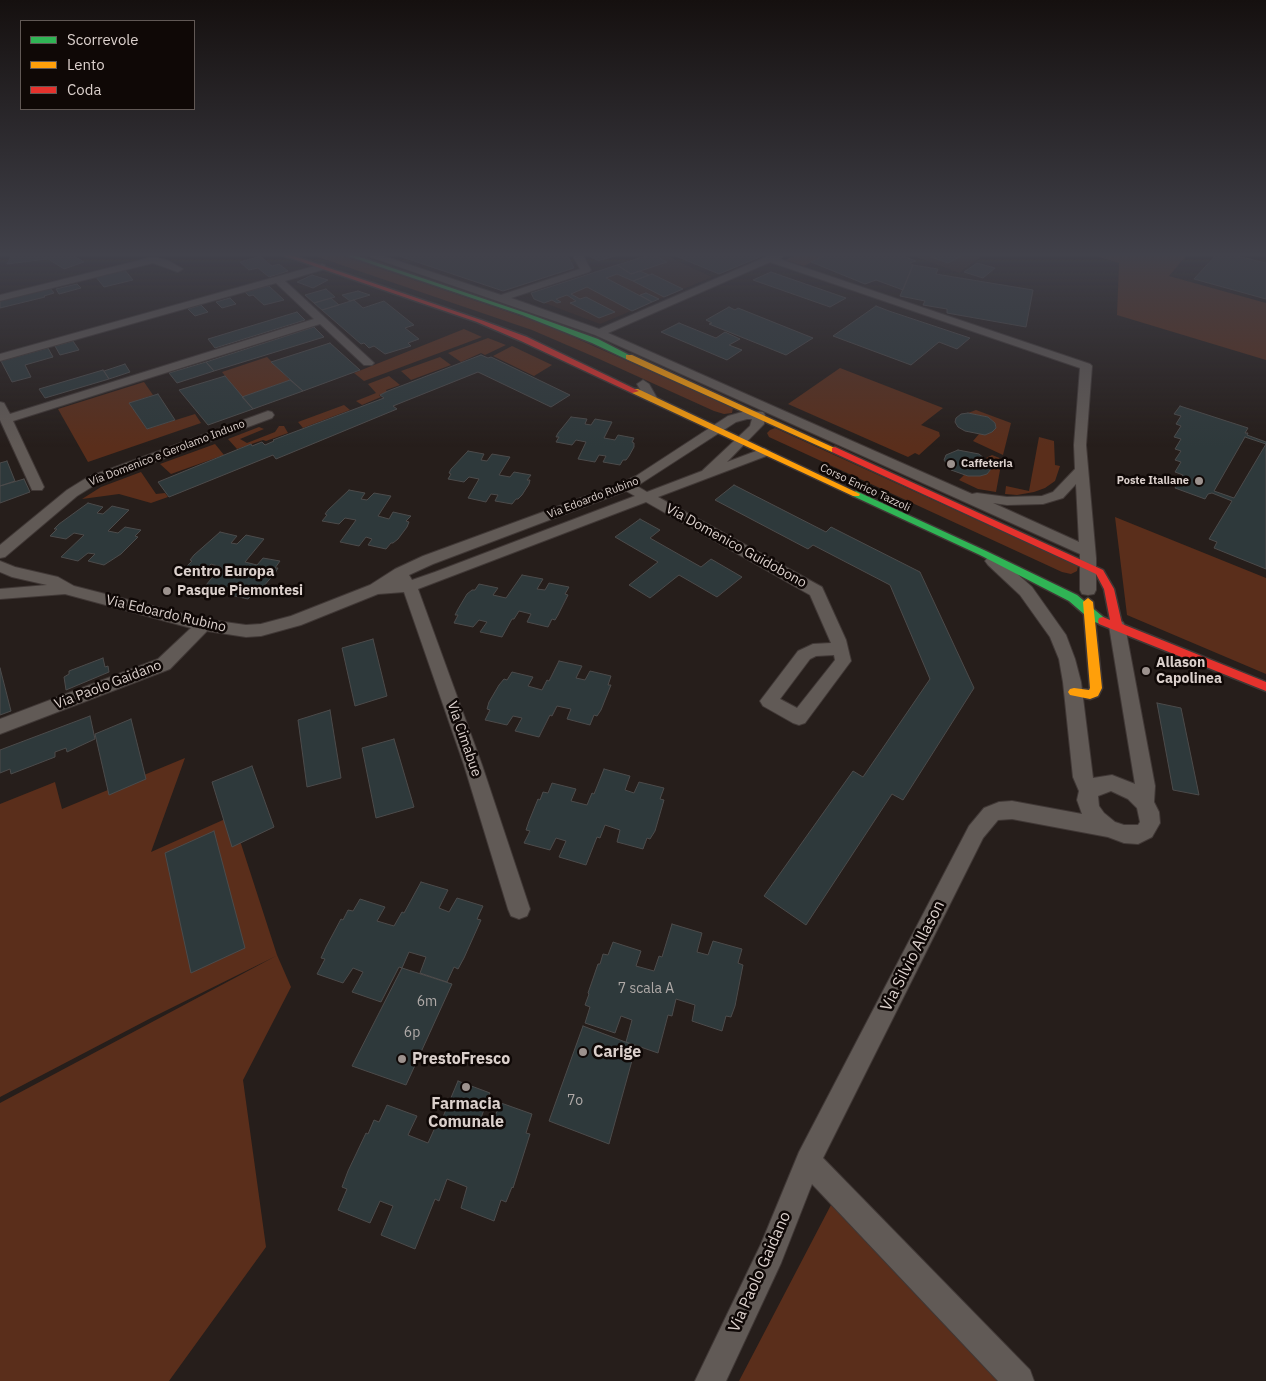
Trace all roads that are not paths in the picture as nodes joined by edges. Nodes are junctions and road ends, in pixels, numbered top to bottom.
1 (141, 318) edge
2 (317, 318) edge
3 (472, 318) edge
4 (485, 318) edge
5 (536, 318) edge
6 (559, 318) edge
7 (633, 318) edge
8 (946, 318) edge
9 (320, 321) junction
10 (599, 333) junction
11 (646, 354) junction
12 (0, 358) edge
13 (368, 363) dead end
14 (655, 368) junction
15 (643, 384) junction
16 (651, 398) junction
17 (0, 406) edge
18 (268, 415) dead end
19 (759, 415) junction
20 (7, 419) junction
21 (721, 426) junction
22 (746, 437) junction
23 (764, 452) junction
24 (1082, 470) junction
25 (708, 472) junction
26 (626, 486) junction
27 (37, 487) dead end
28 (947, 490) junction
29 (646, 496) junction
30 (0, 553) edge
31 (983, 553) junction
32 (1088, 558) junction
33 (6, 569) edge
34 (1045, 571) dead end
35 (405, 580) junction
36 (1083, 588) joint
37 (69, 590) junction
38 (0, 594) edge
39 (1089, 613) junction
40 (203, 625) junction
41 (1117, 626) junction
42 (841, 649) dead end
43 (1266, 687) edge
44 (1074, 692) junction
45 (0, 727) edge
46 (1090, 801) junction
47 (1144, 802) junction
48 (1058, 819) junction
49 (1108, 828) junction
50 (519, 908) dead end
51 (808, 1161) junction
52 (710, 1381) edge
53 (1019, 1381) edge

1 - 12 street
2 - 9 street
3 - 16 street, Corso Enrico Tazzoli
4 - 15 street, Corso Enrico Tazzoli
5 - 14 street, Corso Enrico Tazzoli
6 - 10 street, Corso Enrico Tazzoli
7 - 10 street
8 - 24 street
9 - 13 street
9 - 20 street
10 - 11 street, Corso Enrico Tazzoli
11 - 14 street
11 - 28 street, Corso Enrico Tazzoli
14 - 19 street, Corso Enrico Tazzoli
15 - 16 street
15 - 21 street, Corso Enrico Tazzoli
16 - 21 street, Corso Enrico Tazzoli
17 - 20 street
18 - 30 street, Via Domenico e Gerolamo Induno
19 - 21 street, Via Edoardo Rubino
19 - 22 street, Via Edoardo Rubino
19 - 32 street, Corso Enrico Tazzoli
20 - 27 street
21 - 22 street, Corso Enrico Tazzoli
21 - 26 street, Via Edoardo Rubino
22 - 23 street, Corso Enrico Tazzoli
22 - 25 street, Via Edoardo Rubino
22 - 34 street, Corso Enrico Tazzoli
23 - 25 street, Via Edoardo Rubino
23 - 31 street, Corso Enrico Tazzoli
24 - 28 street, Corso Enrico Tazzoli
24 - 32 street
25 - 29 street, Via Edoardo Rubino
26 - 29 street, Via Domenico Guidobono
26 - 35 street, Via Edoardo Rubino
28 - 32 street, Corso Enrico Tazzoli
29 - 35 street, Via Edoardo Rubino
29 - 42 street, Via Domenico Guidobono
31 - 39 street, Corso Enrico Tazzoli
31 - 44 street, Corso Enrico Tazzoli
32 - 36 street
32 - 41 street, Corso Enrico Tazzoli
33 - 37 street, Via Edoardo Rubino
33 - 38 street, Via Edoardo Rubino
35 - 40 street, Via Edoardo Rubino
35 - 50 street, Via Cimabue
36 - 39 street
37 - 38 street, Via Edoardo Rubino
37 - 40 street, Via Edoardo Rubino
39 - 41 street, Corso Enrico Tazzoli
39 - 44 street
40 - 45 street, Via Paolo Gaidano
41 - 43 street, Corso Enrico Tazzoli
41 - 47 street, Corso Enrico Tazzoli
44 - 46 street, Corso Enrico Tazzoli
46 - 47 street
46 - 48 street, Via Silvio Allason
46 - 49 street
47 - 49 street
48 - 49 street, Via Silvio Allason
48 - 51 street, Via Silvio Allason
51 - 52 street, Via Paolo Gaidano
51 - 53 street

